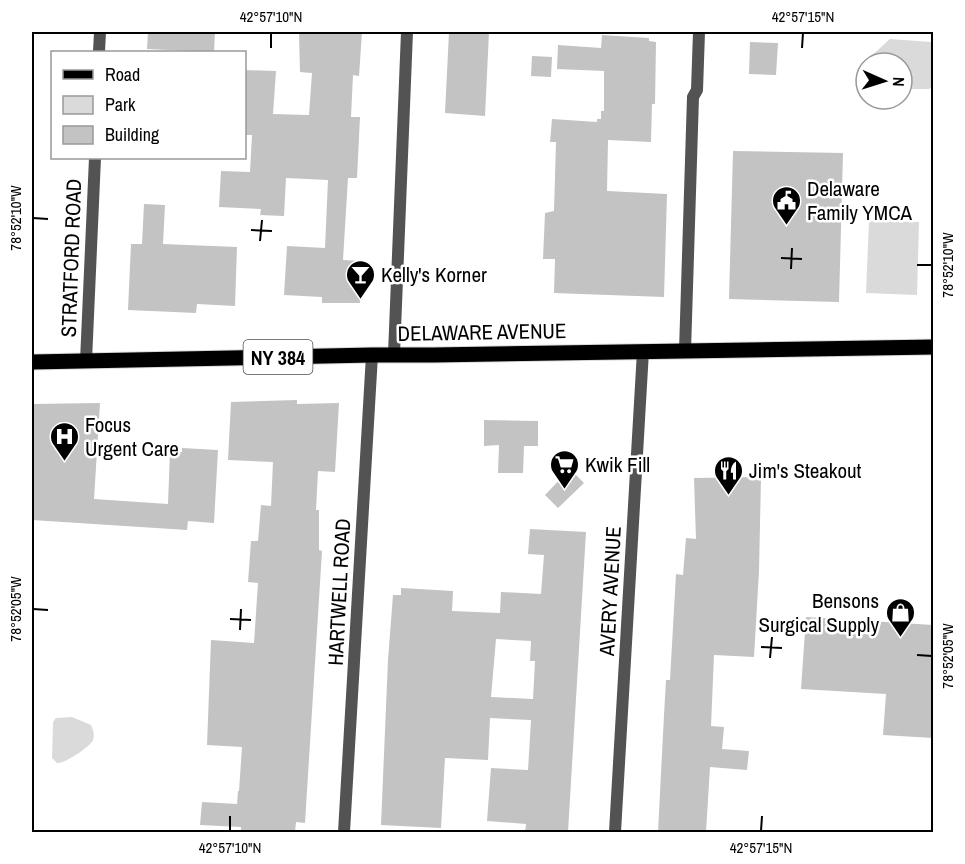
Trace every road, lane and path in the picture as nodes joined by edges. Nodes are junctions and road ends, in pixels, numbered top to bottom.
1 (100, 32) edge
2 (407, 32) edge
3 (699, 32) edge
4 (99, 51) edge
5 (95, 159) edge
6 (933, 347) edge
7 (643, 351) junction
8 (685, 351) junction
9 (394, 354) junction
10 (372, 355) junction
11 (86, 361) junction
12 (32, 362) edge
13 (344, 832) edge
14 (615, 832) edge

1 - 4 street
2 - 9 street
3 - 8 street
5 - 11 street, STRATFORD ROAD
6 - 8 main road, DELAWARE AVENUE / NY 384
7 - 8 main road, DELAWARE AVENUE / NY 384
7 - 9 main road, DELAWARE AVENUE / NY 384
7 - 14 street, AVERY AVENUE
9 - 10 main road, DELAWARE AVENUE / NY 384
10 - 11 main road, DELAWARE AVENUE / NY 384
10 - 13 street, HARTWELL ROAD
11 - 12 main road, DELAWARE AVENUE / NY 384

